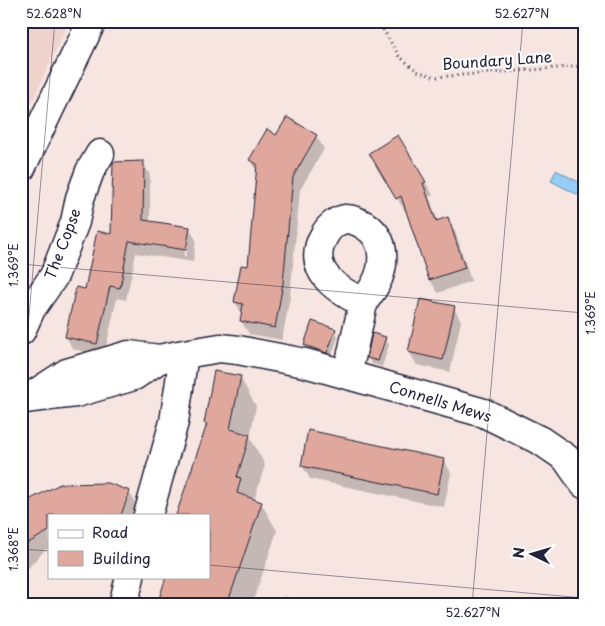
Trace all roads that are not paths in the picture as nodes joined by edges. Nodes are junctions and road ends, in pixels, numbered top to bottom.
1 (92, 21) edge
2 (100, 154) dead end
3 (21, 168) edge
4 (364, 303) dead end
5 (21, 332) edge
6 (172, 356) junction
7 (347, 375) junction
8 (23, 393) edge
9 (584, 484) edge
10 (148, 514) edge
11 (130, 578) edge
12 (123, 605) edge

1 - 3 main road
2 - 5 main road, The Copse
4 - 7 main road
6 - 7 main road, Connells Mews
6 - 8 main road, Connells Mews
6 - 10 main road
7 - 9 main road, Connells Mews
11 - 12 main road

